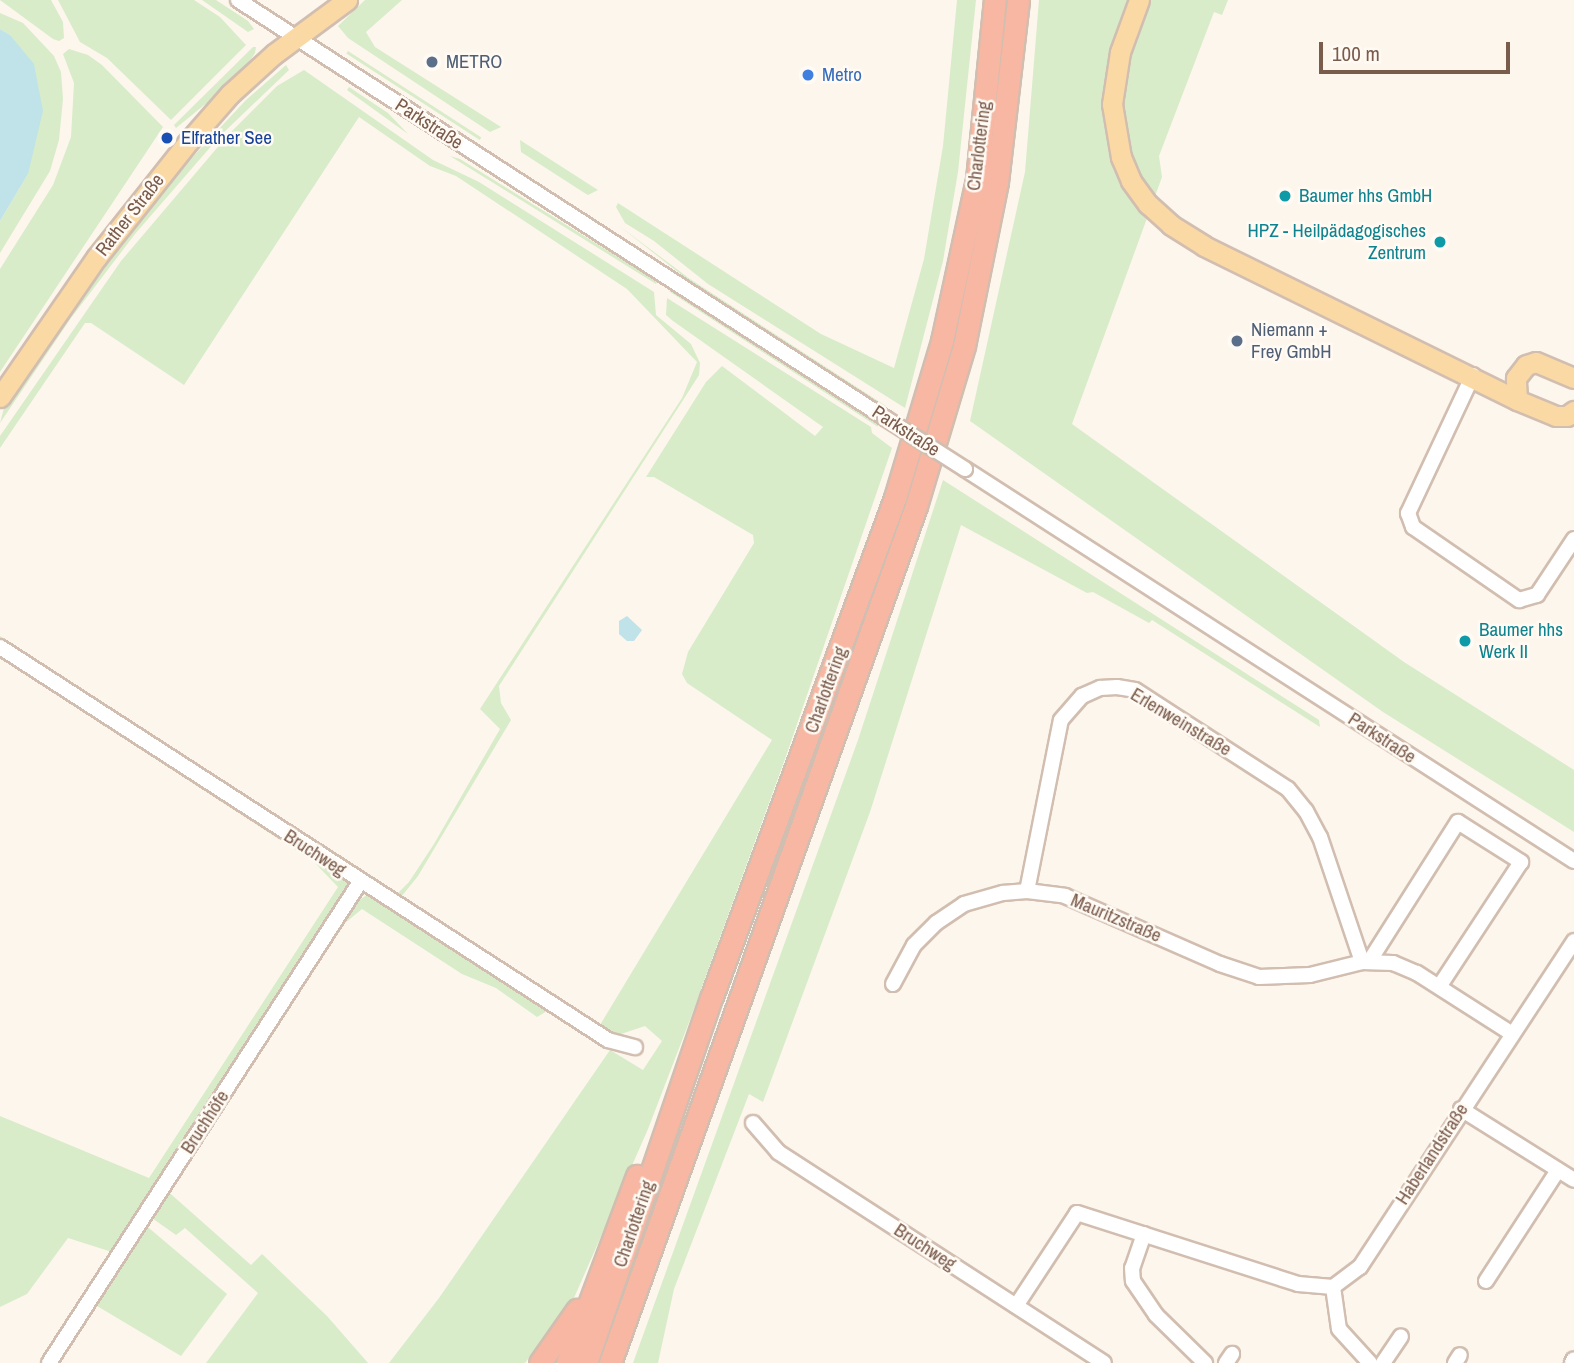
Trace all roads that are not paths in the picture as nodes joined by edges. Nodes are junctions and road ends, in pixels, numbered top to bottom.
1 (238, 0) edge
2 (347, 0) edge
3 (995, 0) edge
4 (1018, 0) edge
5 (1139, 0) edge
6 (295, 37) junction
7 (1574, 377) edge
8 (1478, 378) junction
9 (1516, 378) junction
10 (0, 397) edge
11 (1517, 400) junction
12 (1572, 411) edge
13 (1574, 539) edge
14 (0, 647) edge
15 (1574, 861) edge
16 (360, 882) junction
17 (1027, 891) junction
18 (1574, 941) edge
19 (1366, 962) junction
20 (893, 984) dead end
21 (1439, 986) junction
22 (712, 996) junction
23 (1511, 1032) junction
24 (635, 1047) dead end
25 (1461, 1109) junction
26 (753, 1123) dead end
27 (1558, 1170) junction
28 (1574, 1180) edge
29 (1144, 1234) junction
30 (610, 1242) junction
31 (642, 1270) junction
32 (1486, 1281) dead end
33 (1333, 1287) junction
34 (1017, 1306) junction
35 (1401, 1336) dead end
36 (49, 1363) edge
37 (540, 1363) edge
38 (567, 1363) edge
39 (586, 1363) edge
40 (610, 1363) edge
41 (625, 1363) edge
42 (1104, 1363) edge
43 (1205, 1363) edge
44 (1370, 1363) edge
45 (1383, 1363) edge

1 - 6 street, Parkstraße
2 - 6 main road, Rather Straße
3 - 22 highway, Charlottering
4 - 31 highway, Charlottering
5 - 8 main road
6 - 10 main road, Rather Straße
6 - 15 street, Parkstraße, bridge
7 - 9 main road
8 - 9 main road
8 - 11 main road
8 - 13 street
9 - 11 main road
11 - 12 main road
14 - 16 street, Bruchweg
16 - 24 street, Bruchweg
16 - 36 street, Bruchhöfe
17 - 19 street, Mauritzstraße
17 - 19 street, Erlenweinstraße
17 - 20 street, Mauritzstraße
18 - 23 street, Haberlandstraße
19 - 21 street, Mauritzstraße
19 - 21 street
21 - 23 street, Mauritzstraße
22 - 30 highway
22 - 39 highway, Charlottering
23 - 25 street, Haberlandstraße
25 - 27 street
25 - 33 street, Haberlandstraße
26 - 34 street, Bruchweg
27 - 28 street
27 - 32 street
29 - 33 street
29 - 34 street
29 - 43 street
30 - 37 highway
30 - 38 highway
31 - 40 highway, Charlottering
31 - 41 highway
33 - 44 street
34 - 42 street, Bruchweg
35 - 45 street

